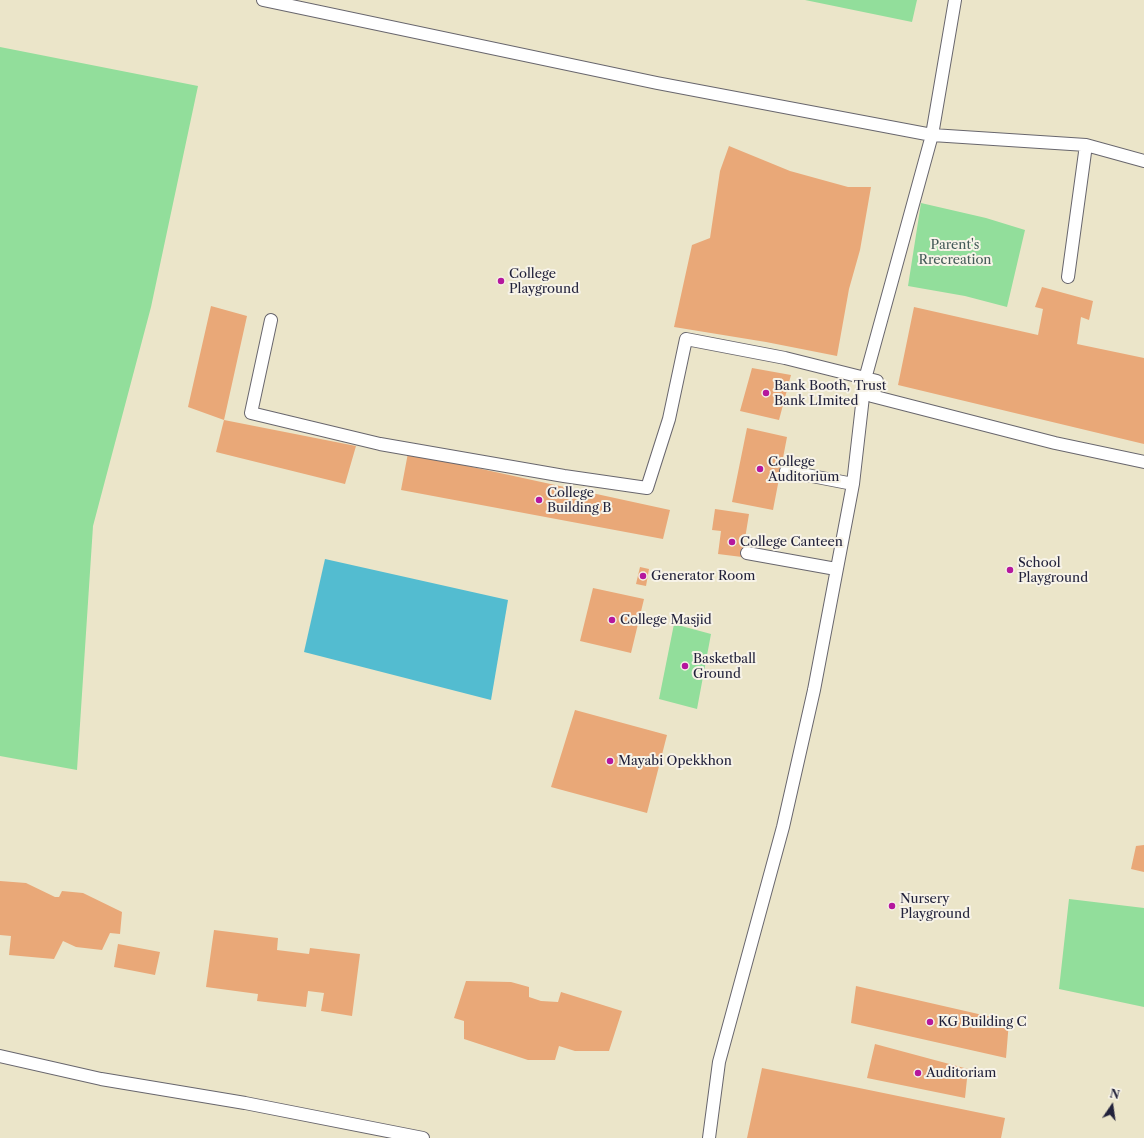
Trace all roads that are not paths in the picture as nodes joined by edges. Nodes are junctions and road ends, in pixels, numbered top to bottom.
1 (263, 0) edge
2 (955, 0) edge
3 (932, 135) junction
4 (1086, 145) junction
5 (1144, 161) edge
6 (1068, 277) dead end
7 (271, 320) dead end
8 (865, 379) junction
9 (1144, 462) edge
10 (786, 471) dead end
11 (854, 484) junction
12 (747, 553) dead end
13 (836, 569) junction
14 (0, 1056) edge
15 (423, 1138) edge
16 (709, 1138) edge

1 - 3 lane
2 - 3 lane
3 - 4 lane
3 - 8 lane
4 - 5 lane
4 - 6 lane
7 - 8 lane
8 - 9 lane
8 - 11 lane
10 - 11 lane
11 - 13 lane
12 - 13 lane
13 - 16 lane
14 - 15 lane

